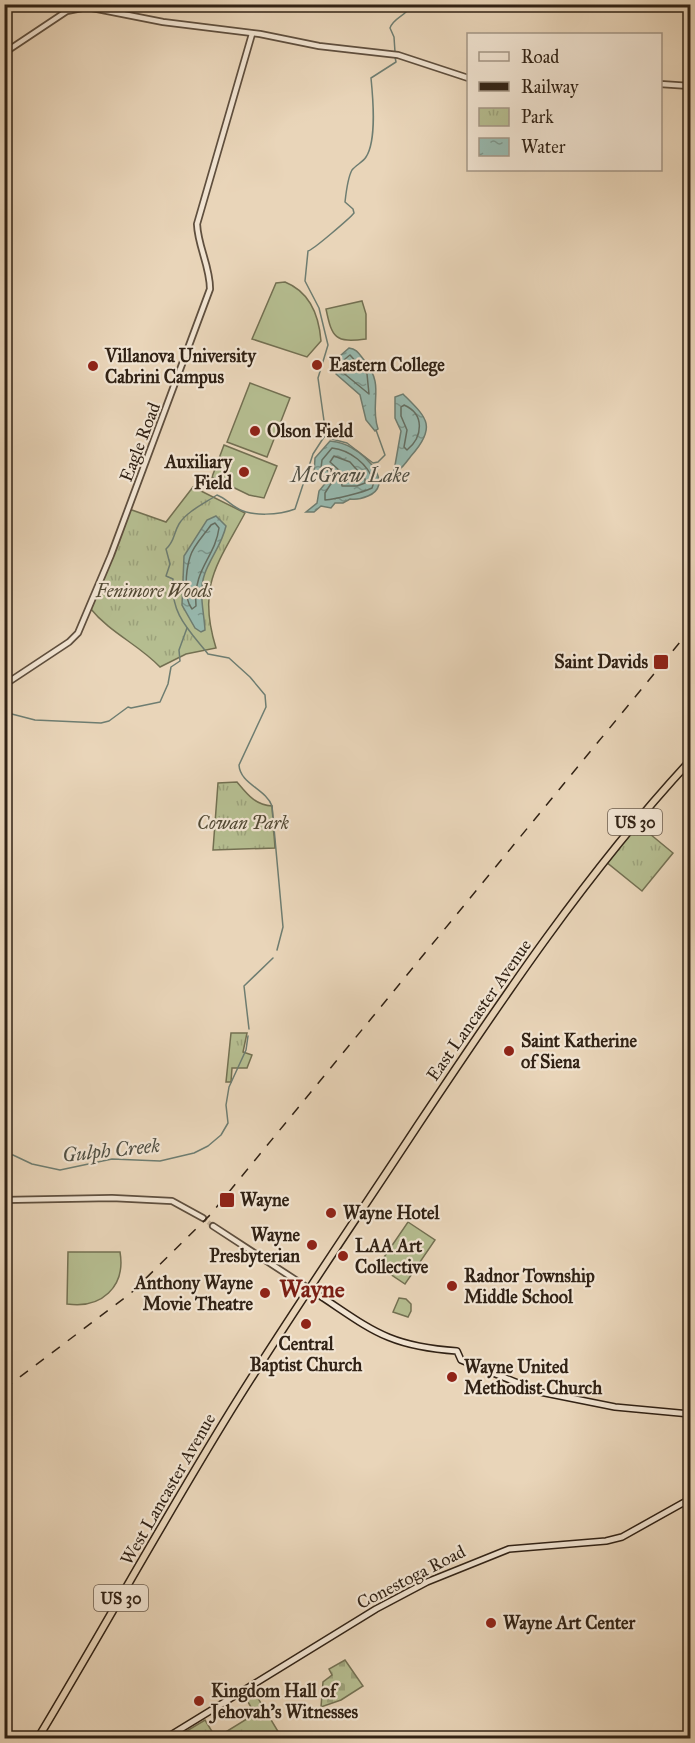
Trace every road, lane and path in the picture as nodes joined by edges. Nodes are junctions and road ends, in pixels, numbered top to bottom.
1 (252, 34) junction
2 (4, 52) edge
3 (467, 78) edge
4 (662, 84) edge
5 (690, 86) edge
6 (4, 684) edge
7 (690, 761) edge
8 (4, 1200) edge
9 (203, 1218) tunnel mouth
10 (213, 1226) tunnel mouth
11 (308, 1288) junction
12 (690, 1414) edge
13 (690, 1499) edge
14 (38, 1738) edge
15 (166, 1738) edge

1 - 2 street
1 - 3 street
1 - 6 street, Eagle Road
4 - 5 street
7 - 11 highway, East Lancaster Avenue / US 30
8 - 9 street
10 - 11 street
11 - 12 main road
11 - 14 highway, West Lancaster Avenue / US 30
13 - 15 main road, Conestoga Road

